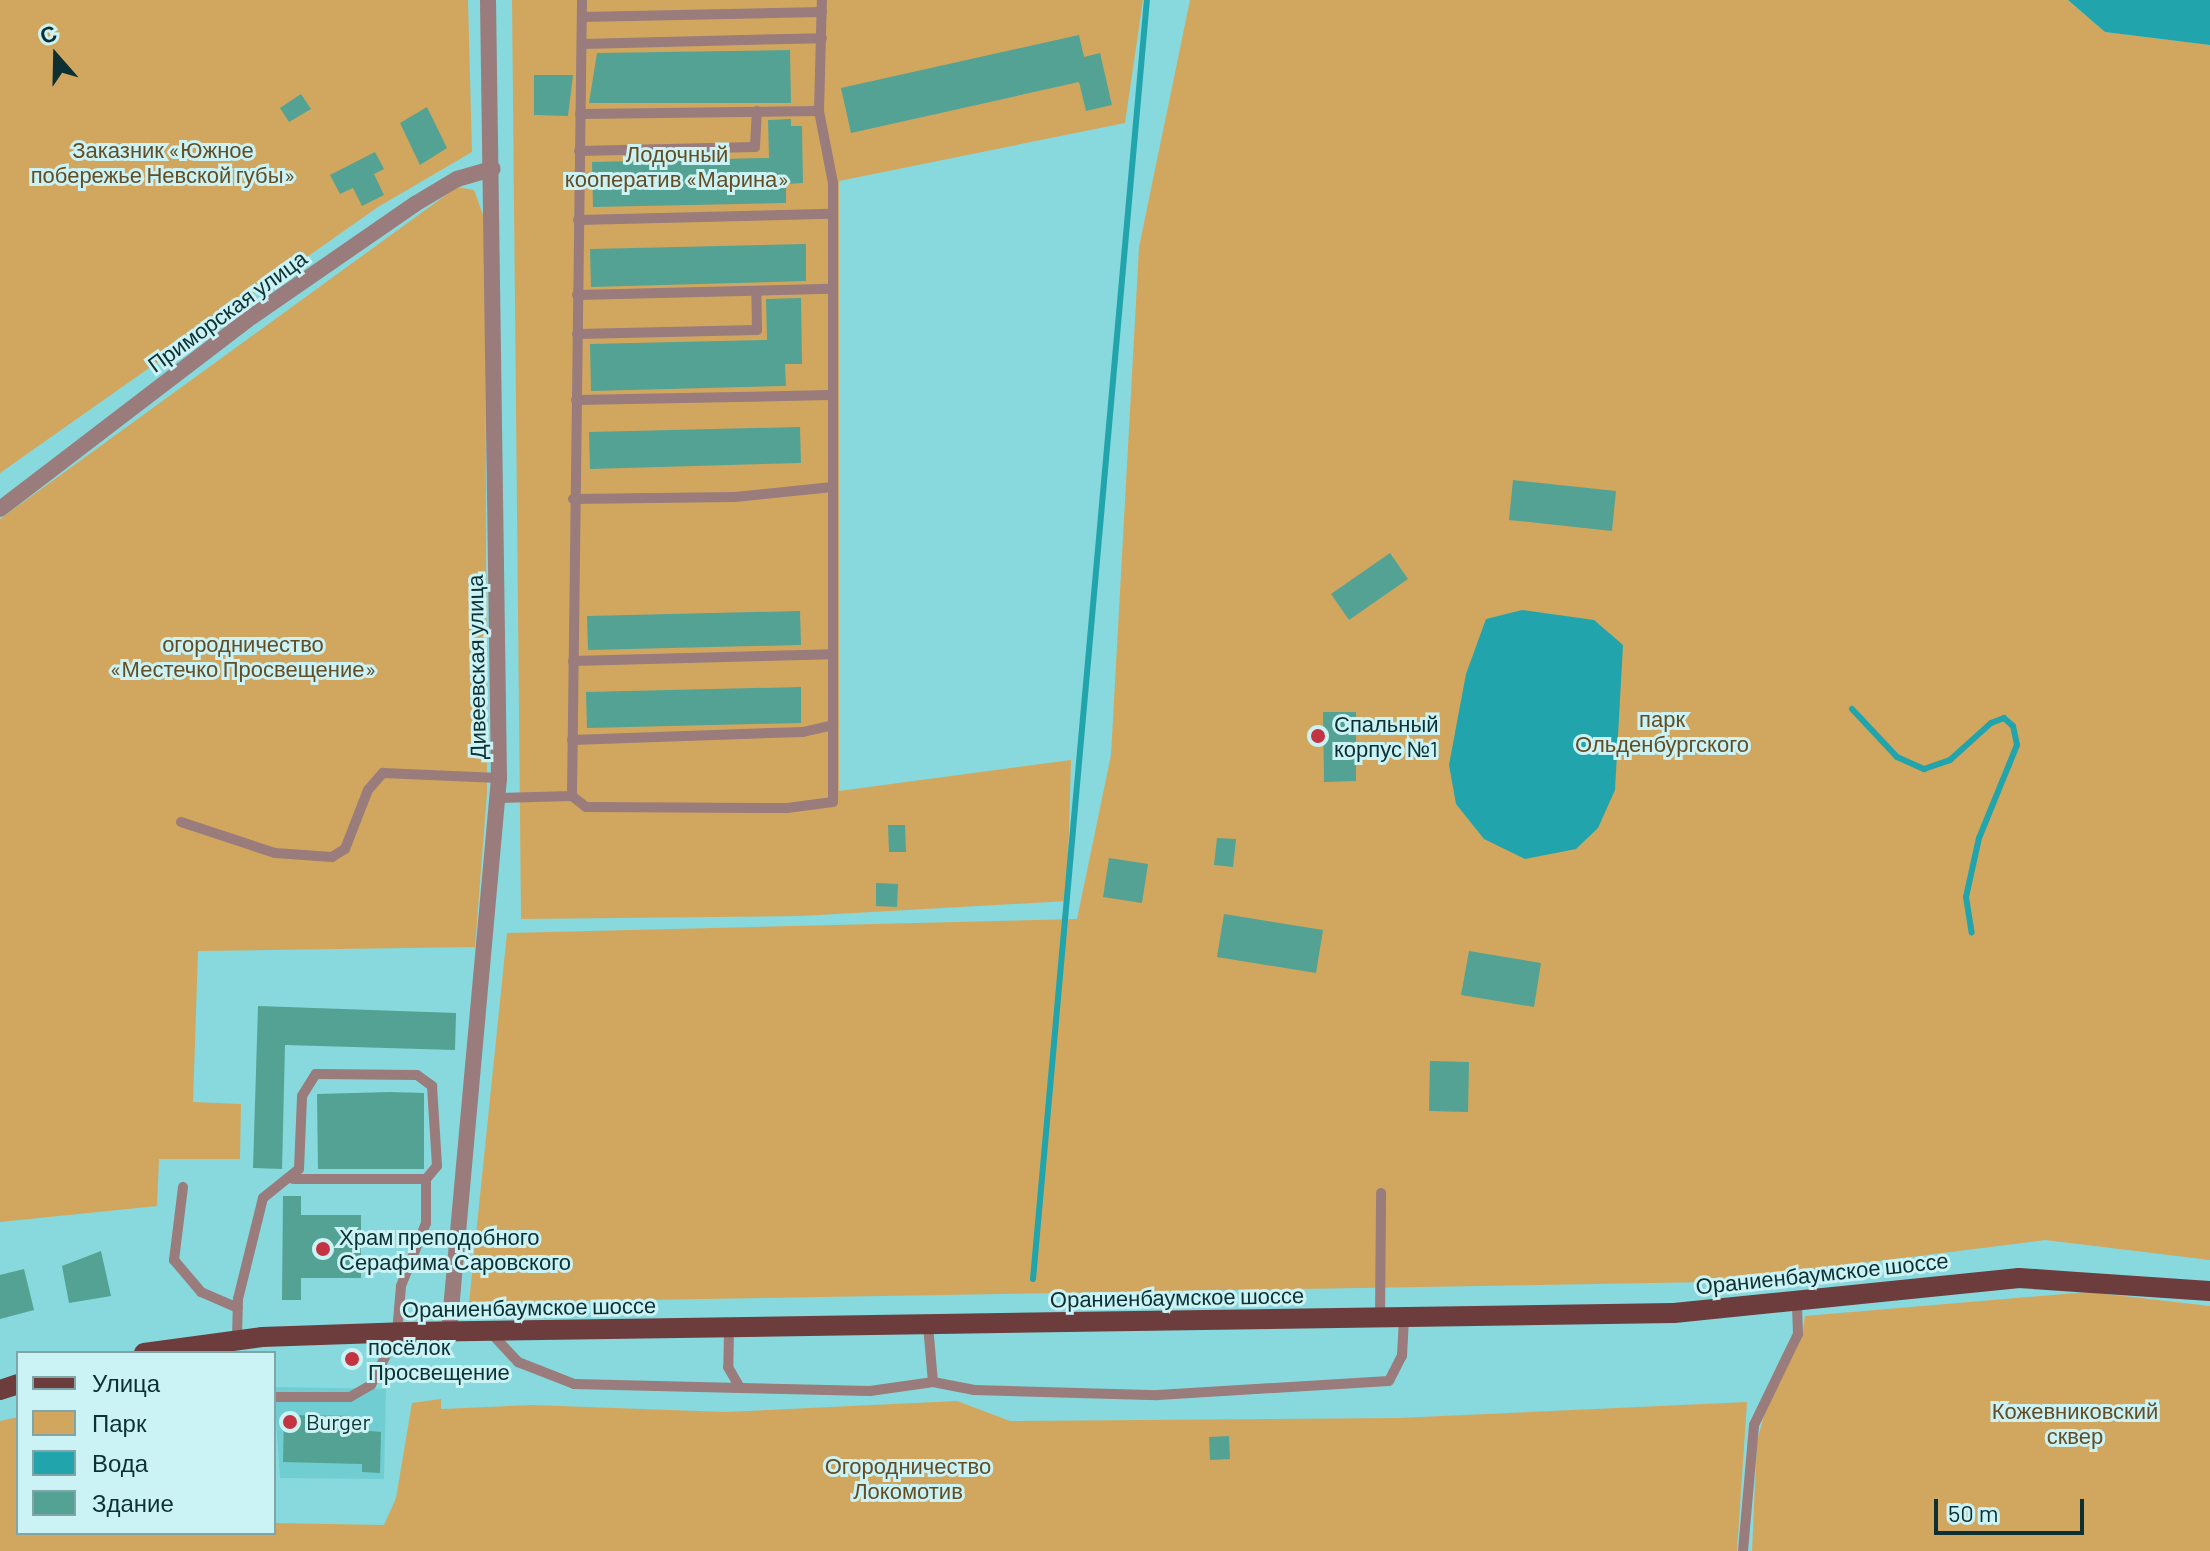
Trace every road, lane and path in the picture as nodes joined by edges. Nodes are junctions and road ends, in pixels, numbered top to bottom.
1 (488, 0) edge
2 (582, 0) edge
3 (822, 6) edge
4 (582, 17) junction
5 (822, 38) junction
6 (582, 44) junction
7 (757, 111) junction
8 (819, 111) junction
9 (580, 114) junction
10 (579, 151) junction
11 (493, 169) junction
12 (831, 214) junction
13 (578, 220) junction
14 (831, 289) junction
15 (756, 291) junction
16 (577, 295) junction
17 (577, 334) junction
18 (831, 395) junction
19 (576, 400) junction
20 (832, 487) junction
21 (573, 499) junction
22 (0, 509) edge
23 (833, 654) junction
24 (573, 661) junction
25 (833, 725) junction
26 (572, 740) junction
27 (499, 778) junction
28 (572, 796) junction
29 (497, 798) junction
30 (181, 822) dead end
31 (293, 1179) junction
32 (426, 1179) junction
33 (183, 1187) dead end
34 (1381, 1193) dead end
35 (2210, 1291) edge
36 (1797, 1302) junction
37 (238, 1308) junction
38 (1380, 1318) junction
39 (1404, 1318) junction
40 (928, 1325) junction
41 (729, 1328) junction
42 (489, 1331) junction
43 (449, 1332) junction
44 (397, 1333) junction
45 (237, 1339) junction
46 (157, 1351) edge
47 (933, 1382) junction
48 (740, 1388) junction
49 (276, 1397) edge
50 (1743, 1551) edge

1 - 11 street, Дивеевская улица
2 - 4 lane
3 - 4 lane
3 - 5 lane
4 - 6 lane
5 - 6 lane
5 - 8 lane
6 - 9 lane
7 - 8 lane
7 - 9 lane
7 - 10 lane
8 - 12 lane
9 - 10 lane
10 - 13 lane
11 - 22 street, Приморская улица
11 - 27 street, Дивеевская улица
12 - 13 lane
12 - 14 lane
13 - 16 lane
14 - 15 lane
14 - 18 lane
15 - 16 lane
15 - 17 lane
16 - 17 lane
17 - 19 lane
18 - 19 lane
18 - 20 lane
19 - 21 lane
20 - 21 lane
20 - 23 lane
21 - 24 lane
23 - 24 lane
23 - 25 lane
24 - 26 lane
25 - 26 lane
25 - 28 lane
26 - 28 lane
27 - 29 street, Дивеевская улица
27 - 30 lane
28 - 29 lane
29 - 43 street, Дивеевская улица
31 - 32 lane
31 - 32 lane
31 - 37 lane
32 - 44 lane
33 - 37 lane
34 - 38 lane
35 - 36 main road, Ораниенбаумское шоссе
36 - 39 main road, Ораниенбаумское шоссе
36 - 50 lane
37 - 45 lane
38 - 39 main road, Ораниенбаумское шоссе
38 - 40 main road, Ораниенбаумское шоссе
39 - 47 lane
40 - 41 main road, Ораниенбаумское шоссе
40 - 47 lane
41 - 42 main road, Ораниенбаумское шоссе
41 - 48 lane
42 - 43 main road, Ораниенбаумское шоссе
42 - 48 lane
43 - 44 main road, Ораниенбаумское шоссе
44 - 45 main road, Ораниенбаумское шоссе
44 - 49 lane
45 - 46 main road, Ораниенбаумское шоссе
47 - 48 lane

